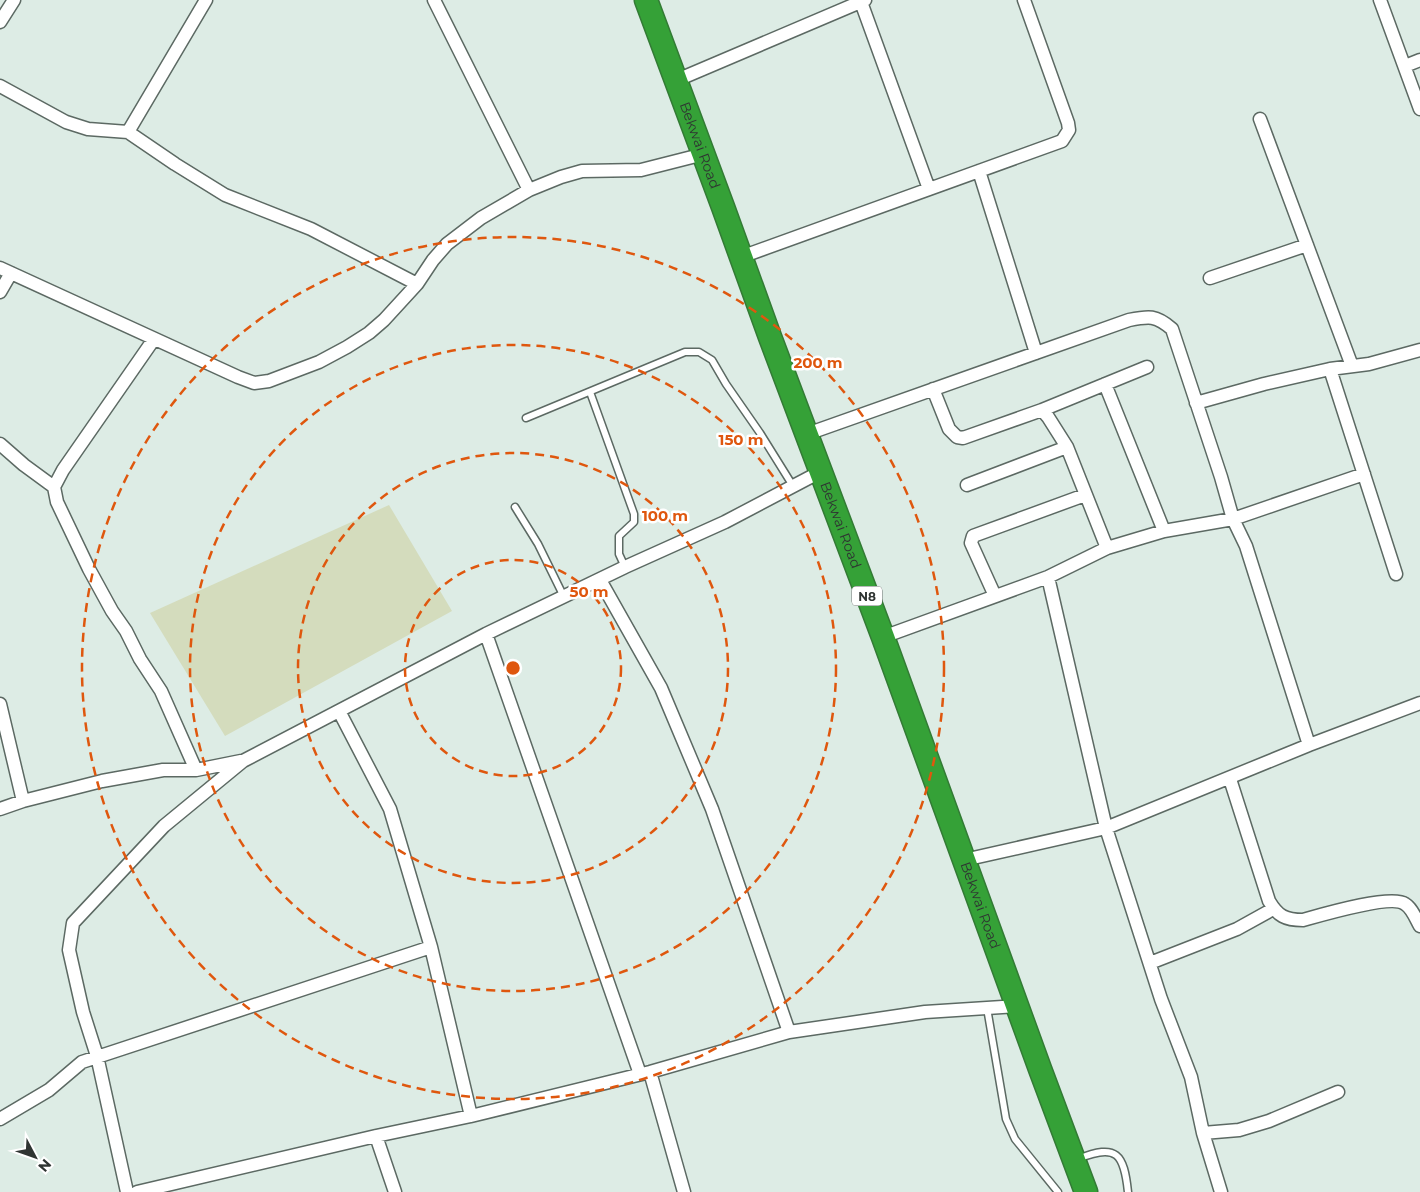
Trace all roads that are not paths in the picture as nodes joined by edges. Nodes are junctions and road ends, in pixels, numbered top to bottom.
1 (14, 0) edge
2 (206, 0) edge
3 (434, 0) edge
4 (646, 0) edge
5 (1024, 0) edge
6 (1380, 0) edge
7 (863, 1) edge
8 (0, 22) edge
9 (1420, 60) edge
10 (1405, 66) junction
11 (677, 80) junction
12 (0, 86) edge
13 (1420, 109) edge
14 (1260, 119) dead end
15 (128, 132) junction
16 (704, 154) junction
17 (978, 171) junction
18 (929, 189) junction
19 (529, 190) junction
20 (1307, 245) junction
21 (741, 257) junction
22 (6, 271) edge
23 (1210, 278) dead end
24 (417, 284) junction
25 (0, 292) edge
26 (154, 339) junction
27 (1420, 350) edge
28 (1036, 353) junction
29 (1352, 366) junction
30 (1147, 367) dead end
31 (1330, 369) junction
32 (1104, 384) junction
33 (933, 389) junction
34 (590, 392) junction
35 (1196, 403) junction
36 (1042, 410) junction
37 (526, 418) dead end
38 (807, 434) junction
39 (0, 444) edge
40 (1067, 447) junction
41 (820, 472) junction
42 (1364, 474) junction
43 (967, 485) dead end
44 (793, 486) junction
45 (54, 487) junction
46 (1085, 495) junction
47 (515, 507) dead end
48 (1233, 519) junction
49 (1164, 531) junction
50 (1107, 548) junction
51 (625, 567) junction
52 (1396, 574) dead end
53 (1048, 577) junction
54 (600, 580) junction
55 (995, 596) junction
56 (564, 597) junction
57 (486, 634) junction
58 (883, 638) junction
59 (1420, 703) edge
60 (0, 704) edge
61 (339, 711) junction
62 (1309, 745) junction
63 (244, 761) junction
64 (196, 770) junction
65 (1230, 779) junction
66 (23, 801) junction
67 (0, 809) edge
68 (1106, 828) junction
69 (964, 860) junction
70 (1273, 909) junction
71 (1420, 926) edge
72 (432, 947) junction
73 (1150, 963) junction
74 (1018, 1006) junction
75 (987, 1008) junction
76 (789, 1032) junction
77 (97, 1056) junction
78 (645, 1073) junction
79 (1338, 1092) dead end
80 (471, 1116) junction
81 (0, 1119) edge
82 (1202, 1133) junction
83 (376, 1136) junction
84 (1075, 1161) junction
85 (127, 1192) edge
86 (137, 1192) edge
87 (395, 1192) edge
88 (684, 1192) edge
89 (1058, 1192) edge
90 (1086, 1192) edge
91 (1128, 1192) edge
92 (1221, 1192) edge

1 - 8 street
2 - 15 street
3 - 19 street
4 - 11 highway, Bekwai Road / N8
5 - 17 street
6 - 10 street
7 - 11 street
7 - 18 street
9 - 10 street
10 - 13 street
11 - 16 highway, Bekwai Road / N8
12 - 15 street
14 - 20 street
15 - 24 street
16 - 19 street
16 - 21 highway, Bekwai Road / N8
17 - 18 street
17 - 28 street
18 - 21 street
19 - 24 street
20 - 23 street
20 - 29 street
21 - 38 highway, Bekwai Road / N8
22 - 25 street
22 - 26 street
24 - 26 street
26 - 45 street
27 - 29 street
28 - 33 street
28 - 35 street
29 - 31 street
30 - 32 street
31 - 35 street
31 - 42 street
32 - 36 street
32 - 49 street
33 - 36 street
33 - 38 street
34 - 37 lane
34 - 44 lane
34 - 51 lane
35 - 48 street
36 - 40 street
38 - 41 highway, Bekwai Road / N8
39 - 45 street
40 - 43 street
40 - 46 street
41 - 44 street
41 - 58 highway, Bekwai Road / N8
42 - 48 street
42 - 52 street
44 - 51 street
45 - 64 street
46 - 50 street
46 - 55 street
47 - 56 lane
48 - 49 street
48 - 62 street
49 - 50 street
50 - 53 street
51 - 54 street
53 - 55 street
53 - 68 street
54 - 56 street
54 - 76 street
55 - 58 street
56 - 57 street
57 - 61 street
57 - 78 street
58 - 69 highway, Bekwai Road / N8
59 - 62 street
60 - 66 street
61 - 63 street
61 - 72 street
62 - 65 street
63 - 64 street
63 - 77 street
64 - 66 street
65 - 68 street
65 - 70 street
66 - 67 street
68 - 69 street
68 - 73 street
69 - 74 highway, Bekwai Road / N8
70 - 71 street
70 - 73 street
72 - 77 street
72 - 80 street
73 - 82 street
74 - 75 street
74 - 84 highway, Bekwai Road / N8
75 - 76 street
75 - 89 lane
76 - 78 street
77 - 81 street
77 - 85 street
78 - 80 street
78 - 88 street
79 - 82 street
80 - 83 street
82 - 92 street
83 - 86 street
83 - 87 street
84 - 90 highway, Bekwai Road / N8
84 - 91 lane

